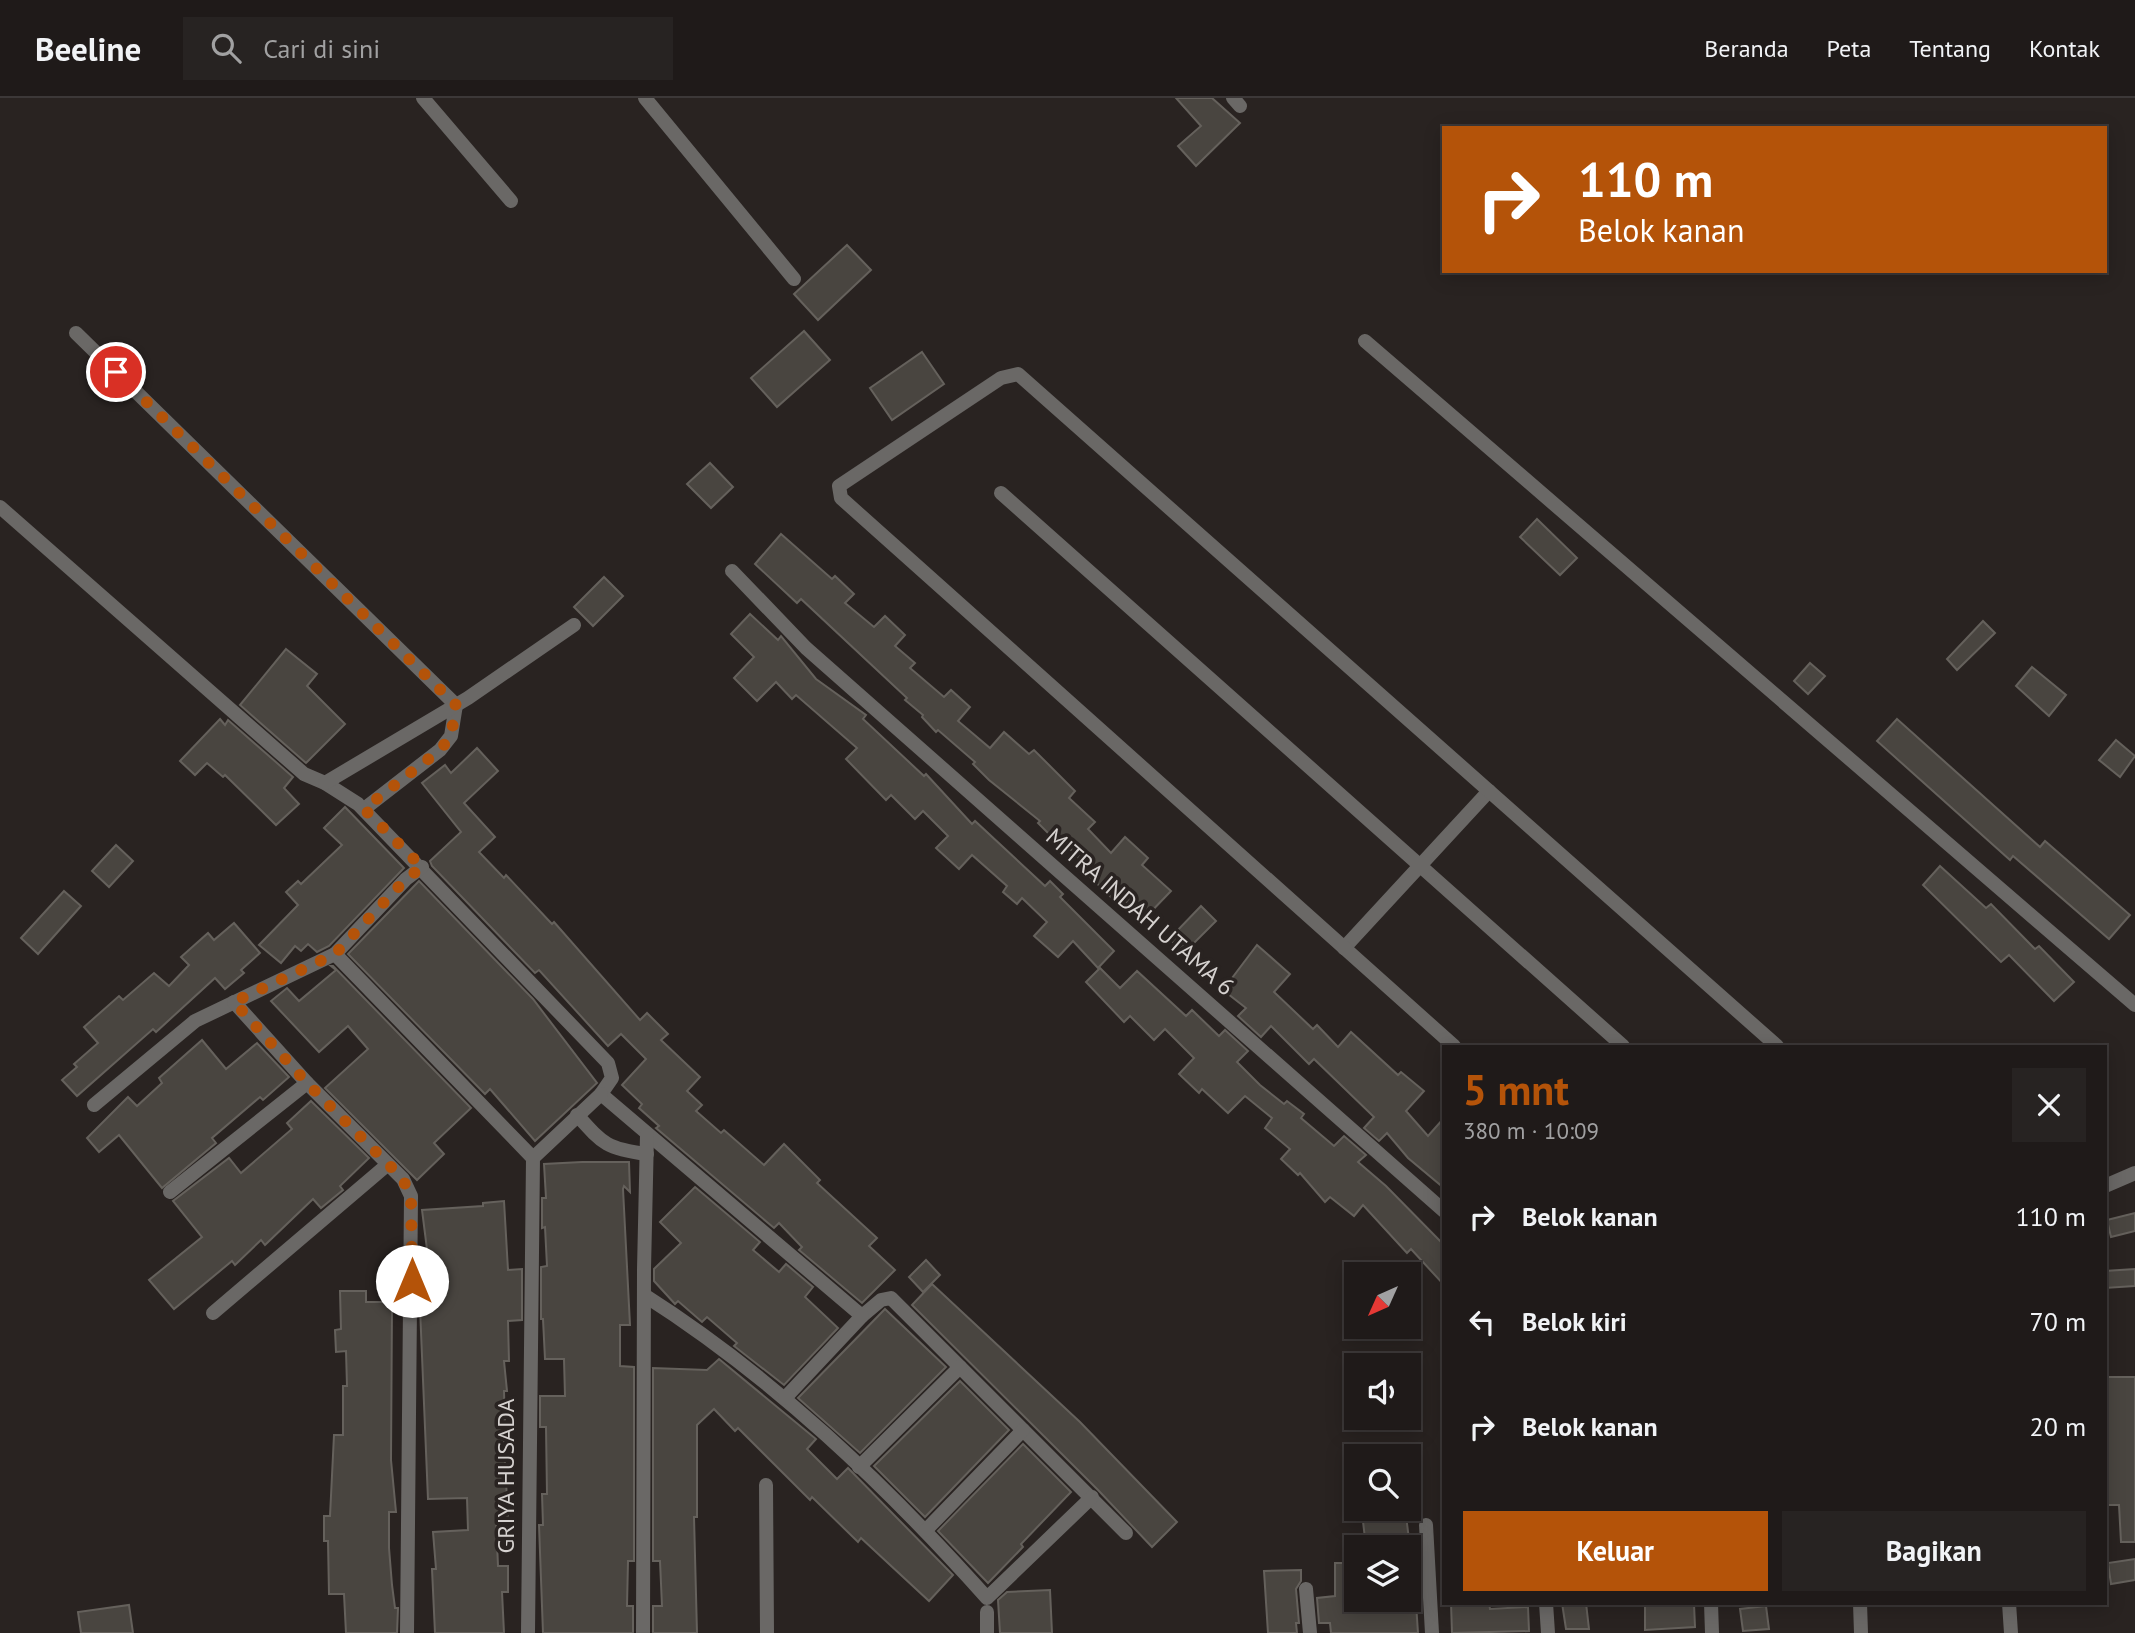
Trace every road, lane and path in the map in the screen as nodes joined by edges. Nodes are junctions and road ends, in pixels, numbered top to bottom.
1 (423, 98) edge
2 (645, 98) edge
3 (511, 201) dead end
4 (794, 279) dead end
5 (76, 333) dead end
6 (1365, 341) dead end
7 (1001, 493) dead end
8 (0, 506) edge
9 (732, 571) dead end
10 (574, 625) dead end
11 (455, 709) junction
12 (325, 783) junction
13 (1489, 791) junction
14 (364, 809) junction
15 (1419, 864) junction
16 (422, 867) junction
17 (1344, 948) junction
18 (335, 954) junction
19 (234, 1002) junction
20 (2135, 1006) edge
21 (1453, 1045) edge
22 (1622, 1045) edge
23 (1776, 1045) edge
24 (307, 1083) junction
25 (601, 1094) junction
26 (94, 1105) dead end
27 (577, 1115) junction
28 (647, 1135) junction
29 (646, 1154) junction
30 (533, 1157) junction
31 (387, 1165) junction
32 (2135, 1173) edge
33 (2107, 1185) edge
34 (170, 1192) dead end
35 (1442, 1209) edge
36 (644, 1295) junction
37 (213, 1314) dead end
38 (862, 1316) junction
39 (960, 1367) junction
40 (785, 1398) junction
41 (1023, 1430) junction
42 (859, 1467) junction
43 (766, 1485) dead end
44 (1092, 1497) junction
45 (1426, 1525) dead end
46 (926, 1530) junction
47 (1126, 1533) dead end
48 (1306, 1589) dead end
49 (1546, 1605) edge
50 (1711, 1605) edge
51 (1860, 1605) edge
52 (2009, 1605) edge
53 (987, 1612) dead end
54 (407, 1633) edge
55 (528, 1633) edge
56 (643, 1633) edge
57 (767, 1633) edge
58 (987, 1633) edge
59 (1310, 1633) edge
60 (1432, 1633) edge
61 (1548, 1633) edge
62 (1713, 1633) edge
63 (1861, 1633) edge
64 (2011, 1633) edge

1 - 3 street
2 - 4 street
5 - 11 street
6 - 20 street
7 - 15 street
8 - 12 street
9 - 35 street, MITRA INDAH UTAMA 6
10 - 11 street
11 - 12 street
11 - 14 street
12 - 14 street
13 - 15 street
13 - 17 street
13 - 23 street
14 - 16 street
15 - 17 street
15 - 22 street
16 - 18 street
16 - 25 street
17 - 21 street
18 - 19 street
18 - 30 street
19 - 24 street
19 - 26 street
24 - 31 street
24 - 34 street
25 - 27 street
25 - 28 street
27 - 29 street
27 - 30 street
28 - 29 street
28 - 38 street
29 - 36 street
30 - 55 street, GRIYA HUSADA
31 - 37 street
31 - 54 street
32 - 33 street
36 - 40 street
36 - 56 street
38 - 39 street
38 - 40 street
39 - 41 street
39 - 42 street
40 - 42 street
41 - 44 street
41 - 46 street
42 - 46 street
43 - 57 street
44 - 46 street
44 - 47 street
45 - 60 street
48 - 59 street
49 - 61 street
50 - 62 street
51 - 63 street
52 - 64 street
53 - 58 street

